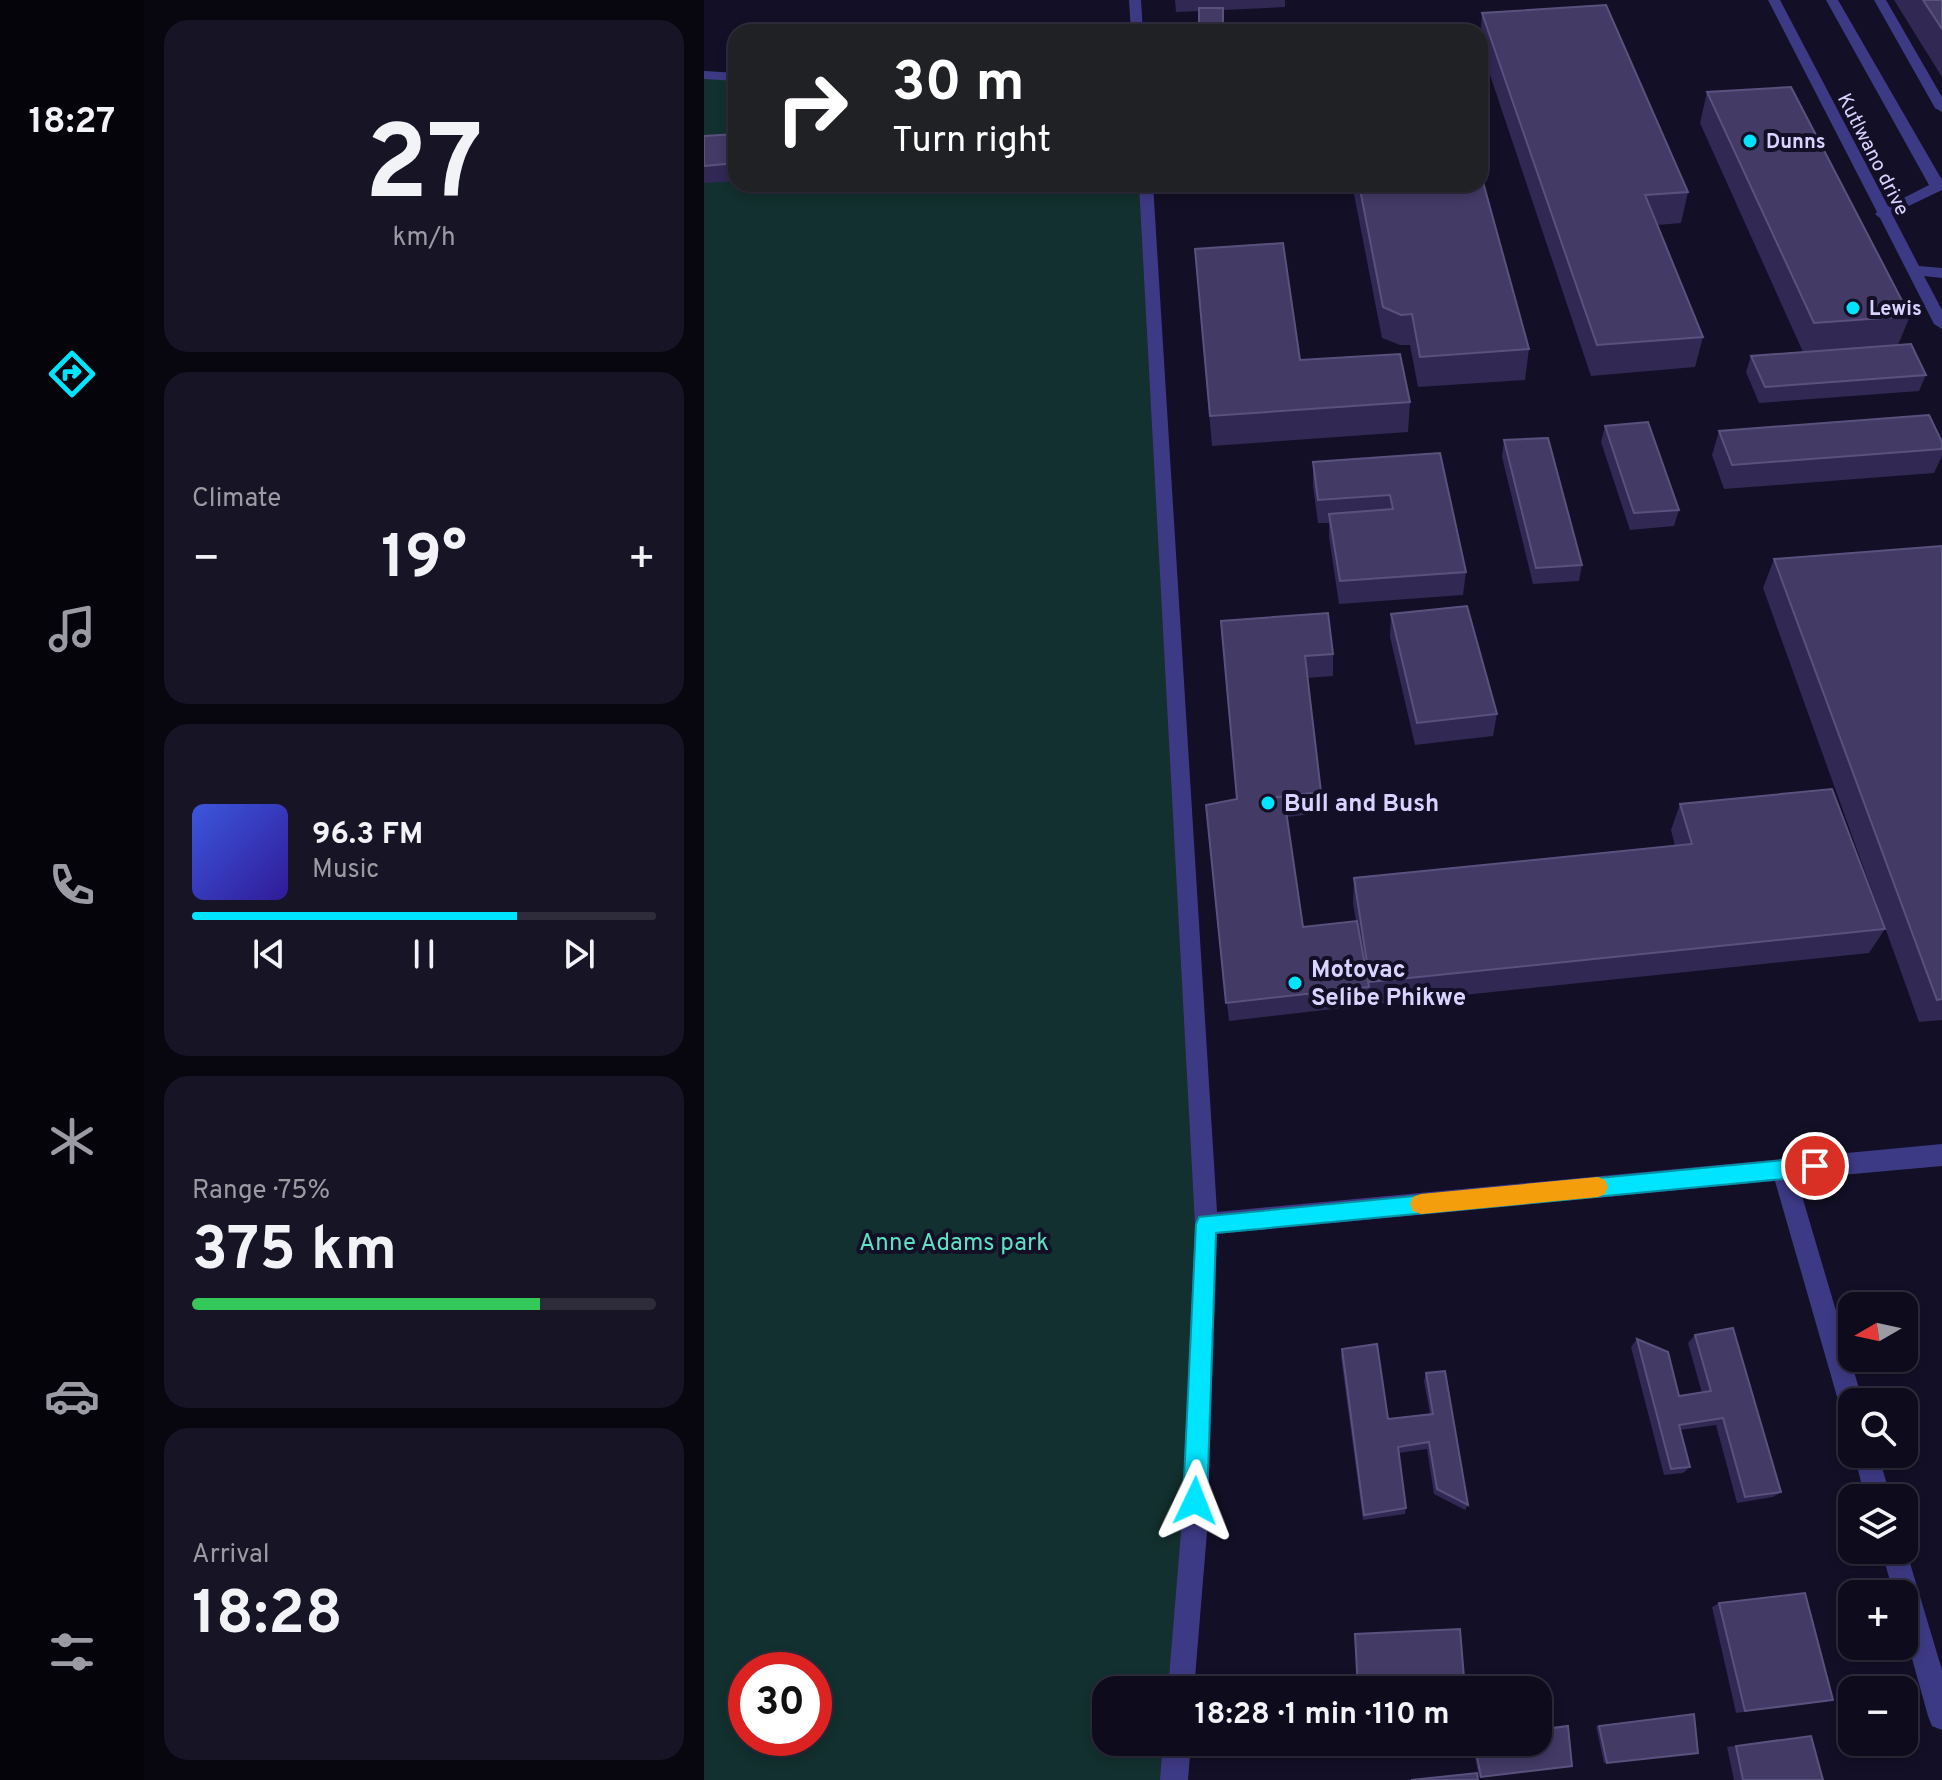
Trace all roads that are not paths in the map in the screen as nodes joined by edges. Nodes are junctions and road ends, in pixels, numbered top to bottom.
1 (1135, 0) edge
2 (1774, 0) edge
3 (1832, 0) edge
4 (1880, 0) edge
5 (1136, 24) edge
6 (704, 75) edge
7 (728, 76) edge
8 (1942, 108) edge
9 (1939, 185) edge
10 (1146, 192) edge
11 (1882, 214) junction
12 (1913, 270) junction
13 (1942, 273) edge
14 (1942, 324) edge
15 (1942, 1155) edge
16 (1783, 1169) junction
17 (1206, 1224) junction
18 (1846, 1388) edge
19 (1898, 1564) edge
20 (1182, 1676) edge
21 (1942, 1716) edge
22 (1176, 1756) edge
23 (1174, 1780) edge

1 - 5 street
2 - 11 street, Kutlwano drive
3 - 9 street
4 - 8 street
6 - 7 street
9 - 11 street
10 - 17 street
11 - 12 street, Kutlwano drive
12 - 13 street
12 - 14 street, Kutlwano drive
15 - 16 street
16 - 17 street
16 - 18 street
17 - 20 street
19 - 21 street
22 - 23 street

